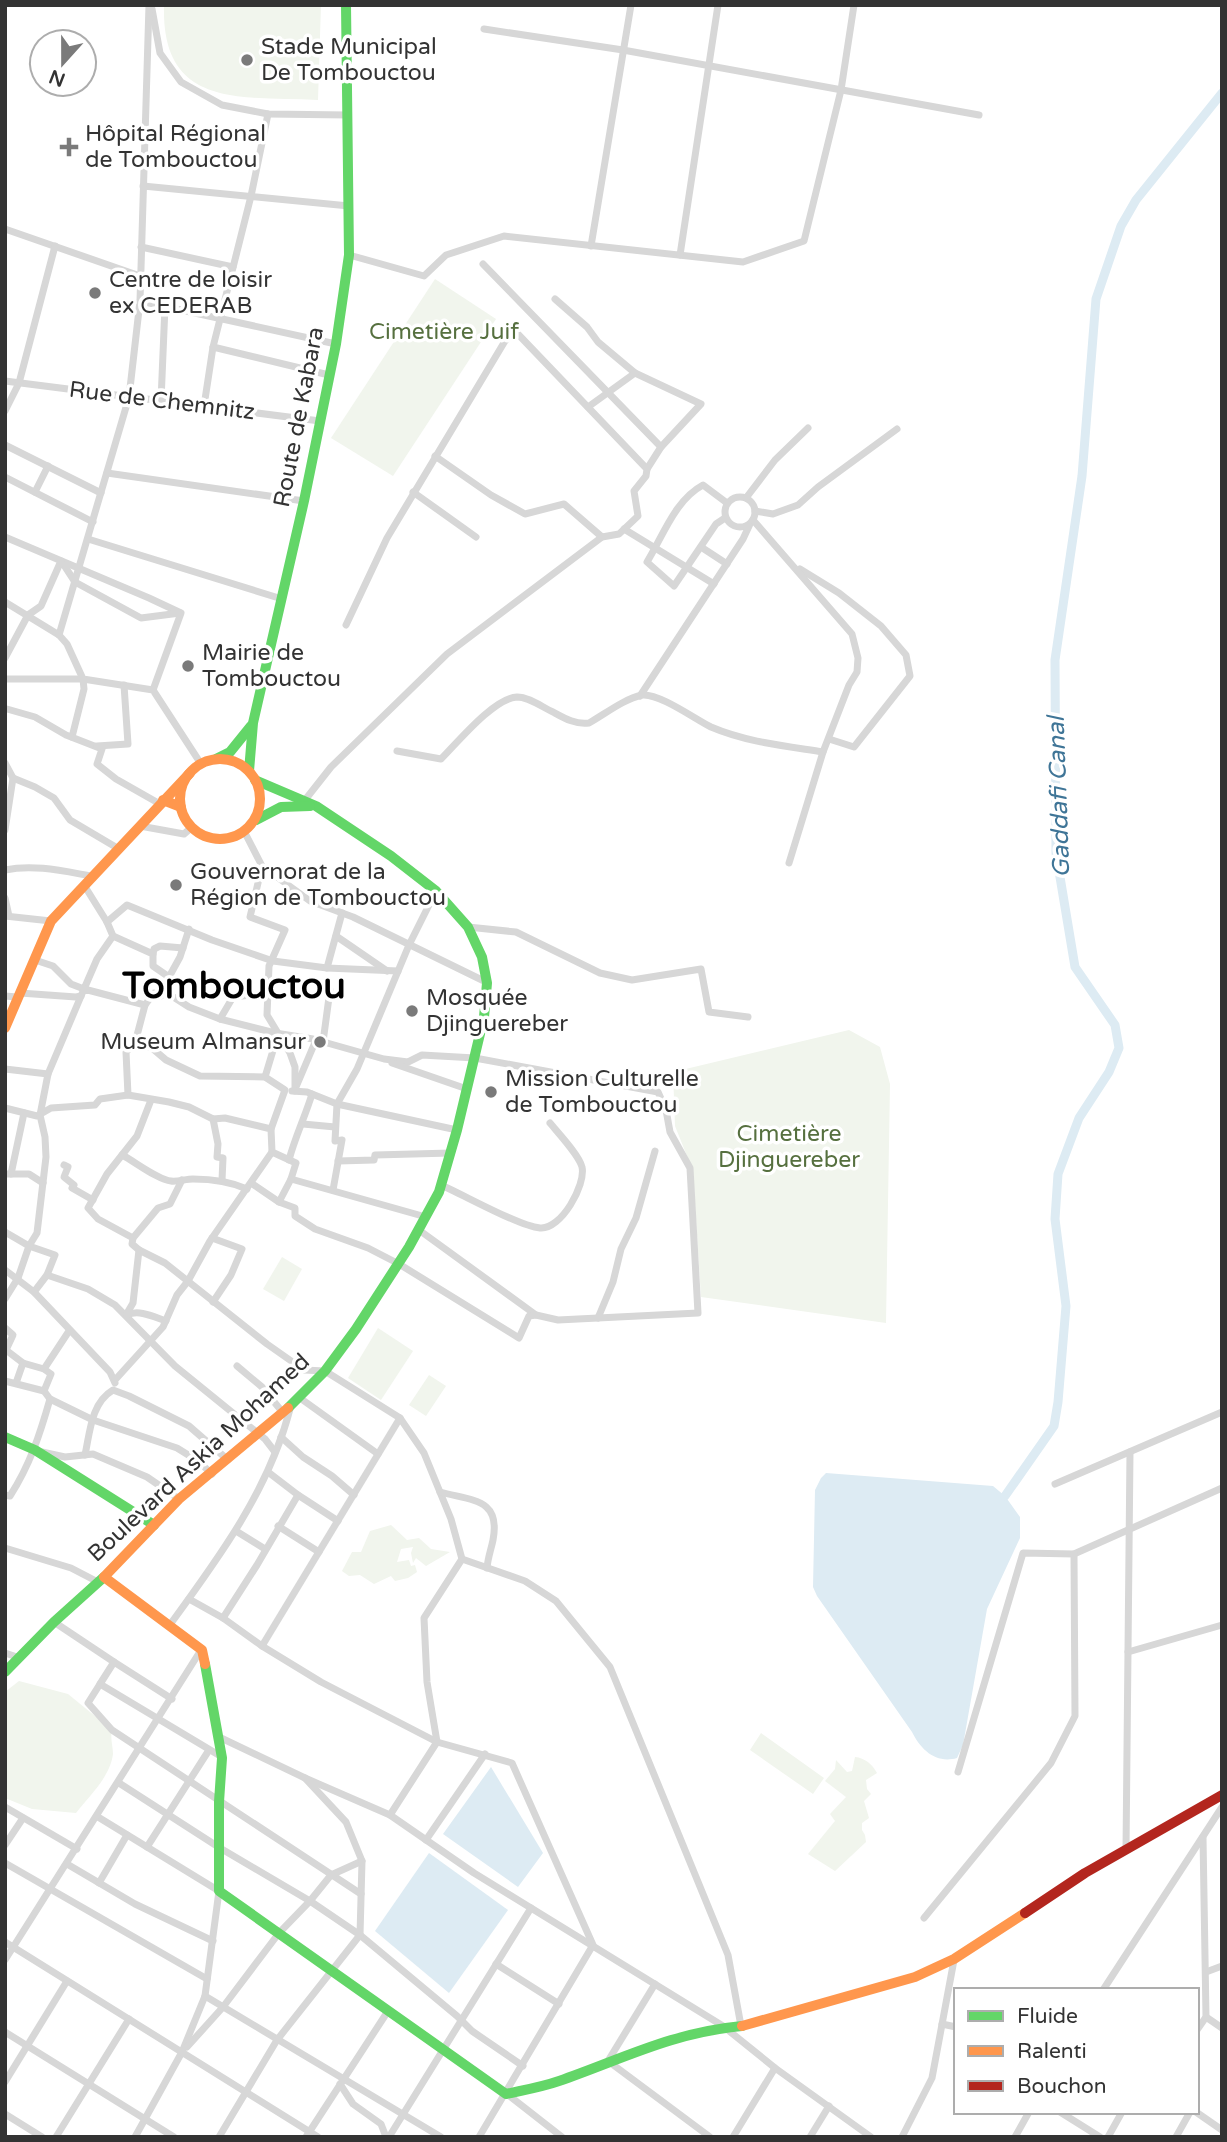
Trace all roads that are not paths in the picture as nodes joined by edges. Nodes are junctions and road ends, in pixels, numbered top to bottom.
1 (150, 5) edge
2 (346, 5) edge
3 (631, 5) edge
4 (718, 5) edge
5 (854, 5) edge
6 (484, 29) dead end
7 (623, 50) junction
8 (708, 66) junction
9 (841, 90) junction
10 (268, 114) junction
11 (348, 115) junction
12 (979, 115) dead end
13 (143, 186) junction
14 (251, 196) junction
15 (349, 206) junction
16 (5, 229) edge
17 (55, 246) junction
18 (591, 246) junction
19 (141, 247) junction
20 (349, 255) junction
21 (680, 255) junction
22 (483, 264) dead end
23 (233, 267) junction
24 (140, 276) junction
25 (555, 299) dead end
26 (140, 301) junction
27 (165, 306) junction
28 (220, 318) junction
29 (336, 344) junction
30 (213, 347) junction
31 (635, 373) junction
32 (329, 375) junction
33 (5, 381) edge
34 (19, 383) junction
35 (609, 392) junction
36 (129, 397) junction
37 (161, 401) junction
38 (204, 406) junction
39 (588, 407) junction
40 (5, 411) edge
41 (320, 421) junction
42 (808, 428) dead end
43 (897, 429) dead end
44 (5, 445) edge
45 (661, 447) junction
46 (435, 456) junction
47 (48, 466) junction
48 (647, 470) junction
49 (107, 473) junction
50 (5, 477) edge
51 (35, 492) junction
52 (413, 492) junction
53 (101, 493) junction
54 (746, 498) junction
55 (304, 501) junction
56 (727, 503) junction
57 (755, 511) junction
58 (725, 518) junction
59 (93, 522) junction
60 (751, 522) junction
61 (624, 529) junction
62 (5, 537) edge
63 (476, 537) dead end
64 (602, 537) junction
65 (88, 539) junction
66 (701, 547) junction
67 (656, 548) junction
68 (61, 561) junction
69 (727, 564) junction
70 (795, 566) junction
71 (79, 567) junction
72 (687, 567) junction
73 (75, 582) junction
74 (714, 584) junction
75 (282, 600) junction
76 (5, 602) edge
77 (181, 613) junction
78 (28, 615) junction
79 (346, 625) dead end
80 (59, 635) junction
81 (5, 658) edge
82 (83, 678) junction
83 (5, 679) edge
84 (124, 685) junction
85 (153, 690) junction
86 (640, 696) junction
87 (6, 711) edge
88 (253, 723) junction
89 (72, 737) junction
90 (829, 739) junction
91 (96, 746) junction
92 (397, 751) dead end
93 (823, 752) junction
94 (215, 759) junction
95 (5, 763) edge
96 (201, 764) junction
97 (190, 773) junction
98 (252, 775) junction
99 (13, 778) junction
100 (8, 795) edge
101 (305, 800) junction
102 (161, 802) junction
103 (316, 806) junction
104 (181, 807) junction
105 (140, 826) junction
106 (192, 827) junction
107 (248, 827) junction
108 (5, 830) edge
109 (119, 849) junction
110 (789, 863) dead end
111 (262, 866) junction
112 (5, 870) edge
113 (91, 876) junction
114 (83, 885) junction
115 (436, 891) junction
116 (5, 898) edge
117 (342, 913) junction
118 (7, 916) edge
119 (51, 920) junction
120 (107, 922) junction
121 (468, 927) junction
122 (189, 929) junction
123 (113, 936) junction
124 (336, 936) junction
125 (409, 944) junction
126 (183, 948) junction
127 (153, 954) junction
128 (35, 960) junction
129 (271, 961) junction
130 (327, 968) junction
131 (387, 971) junction
132 (398, 971) junction
133 (169, 977) junction
134 (487, 983) junction
135 (330, 990) dead end
136 (164, 991) junction
137 (83, 993) junction
138 (268, 993) junction
139 (14, 995) edge
140 (145, 1005) junction
141 (748, 1017) dead end
142 (220, 1019) junction
143 (5, 1028) edge
144 (278, 1034) junction
145 (319, 1041) junction
146 (135, 1043) junction
147 (367, 1056) junction
148 (475, 1058) junction
149 (5, 1069) edge
150 (48, 1074) junction
151 (265, 1077) junction
152 (467, 1089) junction
153 (285, 1090) junction
154 (295, 1091) junction
155 (312, 1094) junction
156 (128, 1095) junction
157 (151, 1100) junction
158 (337, 1104) junction
159 (5, 1108) edge
160 (24, 1113) junction
161 (40, 1115) junction
162 (213, 1119) junction
163 (550, 1123) dead end
164 (303, 1124) junction
165 (335, 1127) junction
166 (271, 1129) junction
167 (457, 1130) junction
168 (272, 1152) junction
169 (655, 1152) dead end
170 (451, 1153) junction
171 (122, 1155) junction
172 (289, 1160) junction
173 (338, 1161) junction
174 (64, 1165) dead end
175 (8, 1174) edge
176 (291, 1178) junction
177 (182, 1180) junction
178 (222, 1180) junction
179 (43, 1183) junction
180 (441, 1185) junction
181 (249, 1186) junction
182 (333, 1190) junction
183 (93, 1200) junction
184 (279, 1202) junction
185 (427, 1217) junction
186 (419, 1230) junction
187 (5, 1232) edge
188 (133, 1238) junction
189 (212, 1238) junction
190 (29, 1246) junction
191 (139, 1250) junction
192 (399, 1264) junction
193 (5, 1270) edge
194 (47, 1275) junction
195 (18, 1278) junction
196 (188, 1281) junction
197 (34, 1292) junction
198 (5, 1299) edge
199 (213, 1302) junction
200 (126, 1315) junction
201 (536, 1315) junction
202 (598, 1318) junction
203 (166, 1321) junction
204 (5, 1328) edge
205 (69, 1331) junction
206 (152, 1341) junction
207 (23, 1363) junction
208 (237, 1366) dead end
209 (44, 1369) junction
210 (325, 1371) junction
211 (115, 1380) junction
212 (5, 1381) edge
213 (16, 1383) junction
214 (113, 1390) junction
215 (44, 1391) junction
216 (300, 1398) junction
217 (50, 1399) junction
218 (287, 1411) junction
219 (1222, 1412) edge
220 (400, 1418) junction
221 (93, 1420) junction
222 (259, 1434) junction
223 (5, 1437) edge
224 (281, 1437) junction
225 (35, 1450) junction
226 (275, 1452) junction
227 (1130, 1452) junction
228 (378, 1454) junction
229 (85, 1455) junction
230 (228, 1460) junction
231 (268, 1472) junction
232 (212, 1474) junction
233 (1055, 1483) dead end
234 (1222, 1488) edge
235 (440, 1492) junction
236 (298, 1495) junction
237 (354, 1495) junction
238 (5, 1496) edge
239 (179, 1499) junction
240 (338, 1521) junction
241 (153, 1525) junction
242 (278, 1526) junction
243 (1130, 1529) junction
244 (236, 1531) junction
245 (5, 1548) edge
246 (265, 1549) junction
247 (319, 1552) junction
248 (1074, 1554) junction
249 (462, 1559) junction
250 (487, 1568) junction
251 (101, 1579) junction
252 (189, 1599) junction
253 (223, 1618) junction
254 (54, 1622) junction
255 (1222, 1625) edge
256 (169, 1627) junction
257 (262, 1646) junction
258 (202, 1650) junction
259 (1128, 1652) junction
260 (5, 1653) edge
261 (20, 1658) junction
262 (114, 1662) junction
263 (5, 1672) edge
264 (100, 1684) junction
265 (172, 1699) junction
266 (158, 1720) junction
267 (219, 1737) junction
268 (437, 1742) junction
269 (141, 1749) junction
270 (209, 1750) junction
271 (485, 1754) junction
272 (222, 1758) junction
273 (958, 1772) dead end
274 (305, 1778) junction
275 (189, 1781) junction
276 (119, 1783) junction
277 (1222, 1795) edge
278 (219, 1801) junction
279 (5, 1807) edge
280 (1222, 1807) edge
281 (167, 1815) junction
282 (390, 1815) junction
283 (98, 1817) junction
284 (23, 1818) junction
285 (127, 1835) junction
286 (1203, 1836) junction
287 (426, 1840) junction
288 (5, 1845) edge
289 (147, 1847) junction
290 (220, 1848) junction
291 (77, 1849) junction
292 (1126, 1850) junction
293 (362, 1861) junction
294 (5, 1863) edge
295 (67, 1864) junction
296 (331, 1875) junction
297 (99, 1883) junction
298 (49, 1889) junction
299 (219, 1891) junction
300 (361, 1895) junction
301 (310, 1901) junction
302 (531, 1908) junction
303 (924, 1918) dead end
304 (279, 1933) junction
305 (360, 1935) junction
306 (213, 1941) junction
307 (5, 1942) edge
308 (593, 1945) junction
309 (13, 1947) junction
310 (954, 1959) junction
311 (5, 1960) edge
312 (496, 1964) junction
313 (1222, 1966) edge
314 (331, 1970) junction
315 (1206, 1972) junction
316 (207, 1979) junction
317 (67, 1981) junction
318 (655, 1984) junction
319 (1104, 1988) edge
320 (205, 1996) junction
321 (559, 2004) junction
322 (223, 2007) junction
323 (388, 2011) junction
324 (1206, 2017) junction
325 (129, 2019) junction
326 (461, 2020) junction
327 (942, 2024) junction
328 (723, 2026) junction
329 (741, 2026) junction
330 (954, 2027) edge
331 (1199, 2027) edge
332 (1222, 2028) edge
333 (5, 2032) edge
334 (277, 2040) junction
335 (27, 2046) junction
336 (443, 2051) junction
337 (182, 2052) junction
338 (608, 2061) junction
339 (523, 2066) junction
340 (775, 2068) junction
341 (5, 2082) edge
342 (341, 2082) junction
343 (88, 2084) junction
344 (246, 2092) junction
345 (506, 2094) junction
346 (829, 2106) junction
347 (5, 2114) edge
348 (404, 2114) junction
349 (1028, 2114) edge
350 (1063, 2114) edge
351 (1121, 2114) edge
352 (1189, 2114) edge
353 (1199, 2114) edge
354 (146, 2119) junction
355 (1219, 2127) edge
356 (307, 2134) edge
357 (551, 2134) edge
358 (42, 2137) edge
359 (56, 2137) edge
360 (135, 2137) edge
361 (174, 2137) edge
362 (219, 2137) edge
363 (318, 2137) edge
364 (388, 2137) edge
365 (442, 2137) edge
366 (479, 2137) edge
367 (562, 2137) edge
368 (710, 2137) edge
369 (733, 2137) edge
370 (810, 2137) edge
371 (871, 2137) edge
372 (902, 2137) edge
373 (1015, 2137) edge
374 (1100, 2137) edge
375 (1108, 2137) edge
376 (1176, 2137) edge

1 - 10 street
1 - 13 street
2 - 11 main road, Route de Kabara
3 - 7 street
4 - 8 street
5 - 9 street
6 - 7 street
7 - 8 street
7 - 18 street
8 - 9 street
8 - 21 street
9 - 12 street
9 - 21 street
10 - 11 street
10 - 14 street
11 - 15 main road, Route de Kabara
13 - 14 street
13 - 19 street
14 - 15 street
14 - 23 street
15 - 20 main road, Route de Kabara
16 - 17 street
17 - 24 street
17 - 34 street
18 - 20 street
18 - 21 street
19 - 23 street
19 - 24 street
20 - 29 main road, Route de Kabara
22 - 35 street
23 - 28 street
24 - 26 street
25 - 31 street
26 - 27 street
26 - 36 street
27 - 28 street
27 - 37 street
28 - 29 street
28 - 30 street
29 - 32 main road, Route de Kabara
30 - 32 street
30 - 38 street
31 - 35 street
31 - 45 street
32 - 41 main road, Route de Kabara
33 - 34 street, Rue de Chemnitz
34 - 36 street, Rue de Chemnitz
34 - 40 street
35 - 39 street
35 - 45 street
36 - 37 street, Rue de Chemnitz
36 - 49 street
37 - 38 street, Rue de Chemnitz
38 - 41 street, Rue de Chemnitz
39 - 46 street
39 - 48 street
41 - 55 main road, Route de Kabara
42 - 54 street
43 - 57 street
44 - 47 street
45 - 48 street
46 - 52 street
46 - 64 street
47 - 51 street
47 - 53 street
48 - 61 street
49 - 53 street
49 - 55 street
50 - 51 street
51 - 59 street
52 - 63 street
52 - 79 street
53 - 59 street
54 - 56 street
54 - 57 street
55 - 75 main road, Route de Kabara
56 - 58 street
56 - 67 street
57 - 60 street
58 - 60 street
58 - 66 street
59 - 65 street
60 - 69 street
60 - 70 street
61 - 64 street
61 - 67 street
62 - 68 street
64 - 101 street
65 - 71 street
65 - 75 street
66 - 69 street
66 - 72 street
67 - 72 street
67 - 72 street
68 - 71 street
68 - 73 street
68 - 78 street
69 - 74 street
70 - 90 street
70 - 90 street
71 - 73 street
71 - 77 street
72 - 74 street
73 - 77 street
73 - 80 street
74 - 86 street
75 - 88 main road, Route de Kabara
76 - 78 street
77 - 85 street
78 - 80 street
78 - 81 street
80 - 82 street
82 - 83 street
82 - 84 street
82 - 89 street
84 - 85 street
84 - 91 street
85 - 96 street
86 - 92 street
86 - 93 street
87 - 89 street
88 - 94 main road
88 - 98 main road, Route de Kabara
89 - 91 street
90 - 93 street
91 - 102 street
93 - 110 street
94 - 96 main road
94 - 98 main road
95 - 99 street
96 - 97 main road
97 - 102 main road
97 - 104 main road
98 - 101 main road, Boulevard Askia Mohamed
98 - 107 main road
99 - 100 street
99 - 109 street
100 - 108 street
101 - 103 main road, Boulevard Askia Mohamed
102 - 104 main road
102 - 105 main road
103 - 107 main road
103 - 115 main road, Boulevard Askia Mohamed
104 - 106 main road
105 - 106 street
105 - 109 main road
106 - 107 main road
107 - 111 street
109 - 113 main road
111 - 117 street
111 - 129 street
112 - 113 street
113 - 114 main road
114 - 119 main road
114 - 120 street
115 - 121 main road, Boulevard Askia Mohamed
115 - 125 street
116 - 118 street
117 - 124 street
117 - 125 street
118 - 119 street
119 - 128 main road
120 - 122 street
120 - 123 street
121 - 134 main road, Boulevard Askia Mohamed
121 - 141 street
122 - 126 street
122 - 129 street
123 - 127 street
123 - 137 street
124 - 130 street
124 - 131 street
125 - 132 street
125 - 134 street
126 - 127 street
126 - 133 street
127 - 133 street
128 - 137 street
128 - 139 main road
129 - 130 street
129 - 138 street
130 - 131 street
131 - 132 street
132 - 147 street
133 - 136 street
134 - 148 main road, Boulevard Askia Mohamed
135 - 145 street
136 - 140 street
136 - 142 street
137 - 139 street
137 - 140 street
137 - 150 street
138 - 142 street
138 - 144 street
139 - 143 main road
140 - 146 street
142 - 144 street
144 - 145 street
144 - 151 street
144 - 154 street
145 - 147 street
145 - 154 street
146 - 151 street
146 - 156 street
147 - 148 street
147 - 152 street
147 - 158 street
148 - 152 main road, Boulevard Askia Mohamed
148 - 202 street
149 - 150 street
150 - 161 street
151 - 153 street
152 - 167 main road, Boulevard Askia Mohamed
153 - 154 street
153 - 166 street
154 - 155 street
155 - 158 street
155 - 164 street
156 - 157 street
156 - 161 street
157 - 162 street
157 - 171 street
158 - 165 street
158 - 167 street
159 - 160 street
160 - 161 street
160 - 175 street
161 - 179 street
162 - 166 street
162 - 178 street
163 - 180 street
164 - 165 street
164 - 172 street
165 - 173 street
166 - 168 street
167 - 170 main road, Boulevard Askia Mohamed
168 - 172 street
168 - 181 street
169 - 202 street
170 - 173 street
170 - 180 main road, Boulevard Askia Mohamed
171 - 177 street
171 - 183 street
172 - 176 street
173 - 182 street
174 - 183 street
175 - 179 street
176 - 182 street
176 - 184 street
177 - 178 street
177 - 188 street
178 - 181 street
179 - 190 street
180 - 185 main road, Boulevard Askia Mohamed
181 - 184 street
181 - 189 street
182 - 185 street
183 - 188 street
184 - 192 street
185 - 186 main road, Boulevard Askia Mohamed
186 - 192 main road, Boulevard Askia Mohamed
186 - 201 street
187 - 190 street
188 - 191 street
189 - 196 street
189 - 199 street
190 - 194 street
190 - 195 street
191 - 196 street
191 - 200 street
192 - 201 street
192 - 210 main road, Boulevard Askia Mohamed
193 - 195 street
194 - 197 street
194 - 200 street
195 - 197 street
195 - 198 street
196 - 199 street
196 - 203 street
197 - 205 street
199 - 210 street
200 - 203 street
200 - 206 street
201 - 202 street
203 - 206 street
204 - 207 street
205 - 209 street
205 - 211 street
206 - 211 street
206 - 222 street
207 - 209 street
207 - 213 street
208 - 218 street
209 - 215 street
210 - 216 main road, Boulevard Askia Mohamed
210 - 220 street
211 - 214 street
212 - 213 street
213 - 215 street
214 - 221 street
214 - 230 street
215 - 217 street
216 - 218 main road, Boulevard Askia Mohamed
216 - 228 street
217 - 221 street
217 - 225 street
218 - 222 main road, Boulevard Askia Mohamed
218 - 224 street
219 - 227 street
220 - 228 street
220 - 235 street
221 - 229 street
221 - 232 street
222 - 226 street
222 - 230 main road, Boulevard Askia Mohamed
223 - 225 main road
224 - 226 street
224 - 237 street
225 - 229 street
225 - 238 street
225 - 241 main road
226 - 231 street
227 - 233 street
227 - 243 street
228 - 237 street
229 - 239 street
230 - 232 main road, Boulevard Askia Mohamed
231 - 236 street
231 - 244 street
232 - 239 main road, Boulevard Askia Mohamed
234 - 243 street
235 - 249 street
235 - 250 street
236 - 240 street
236 - 242 street
237 - 240 street
239 - 241 main road, Boulevard Askia Mohamed
240 - 247 street
241 - 251 main road, Boulevard Askia Mohamed
242 - 246 street
242 - 247 street
243 - 248 street
243 - 259 street
244 - 246 street
244 - 252 street
245 - 251 street
246 - 253 street
247 - 257 street
248 - 273 street
248 - 303 street
249 - 250 street
249 - 268 street
250 - 329 street
251 - 254 main road, Boulevard Askia Mohamed
251 - 256 main road
252 - 253 street
252 - 256 street
253 - 257 street
254 - 261 main road, Boulevard Askia Mohamed
254 - 262 street
255 - 259 street
256 - 258 main road
257 - 268 street
258 - 265 street
258 - 267 main road
259 - 292 street
260 - 261 street
261 - 263 main road, Boulevard Askia Mohamed
262 - 264 street
262 - 265 street
264 - 266 street
264 - 269 street
265 - 266 street
266 - 269 street
266 - 270 street
267 - 272 main road
267 - 274 street
268 - 271 street
268 - 282 street
269 - 275 street
269 - 276 street
270 - 272 street
270 - 275 street
271 - 287 street
271 - 308 street
272 - 278 main road
274 - 282 street
274 - 293 street
275 - 278 street
275 - 281 street
276 - 281 street
276 - 283 street
277 - 292 main road
278 - 290 main road
278 - 296 street
279 - 284 street
280 - 286 street
281 - 289 street
281 - 290 street
282 - 287 street
283 - 285 street
283 - 291 street
284 - 288 street
284 - 291 street
285 - 289 street
285 - 297 street
286 - 315 street
286 - 319 street
287 - 302 street
289 - 299 street
290 - 299 main road
290 - 301 street
291 - 295 street
292 - 310 main road
293 - 296 street
293 - 300 street
294 - 298 street
295 - 297 street
295 - 298 street
296 - 300 street
296 - 301 street
297 - 306 street
298 - 309 street
298 - 316 street
299 - 304 main road
299 - 306 street
300 - 305 street
301 - 304 street
301 - 305 street
302 - 308 street
302 - 312 street
304 - 314 main road
304 - 322 street
305 - 314 street
305 - 326 street
306 - 316 street
307 - 309 street
308 - 318 street
308 - 321 street
309 - 311 street
309 - 317 street
310 - 327 street
310 - 329 main road
312 - 321 street
312 - 326 street
313 - 315 street
314 - 323 main road
314 - 334 street
315 - 324 street
316 - 320 street
317 - 325 street
317 - 335 street
318 - 328 street
318 - 338 street
320 - 322 street
320 - 337 street
321 - 339 street
322 - 334 street
322 - 337 street
323 - 336 main road
323 - 342 street
324 - 331 street
324 - 332 street
325 - 337 street
325 - 343 street
326 - 336 street
326 - 339 street
327 - 330 street
327 - 372 street
328 - 329 main road
328 - 338 main road
328 - 340 street
333 - 335 street
334 - 342 street
334 - 344 street
335 - 341 street
335 - 343 street
336 - 345 main road
336 - 348 street
337 - 344 street
337 - 354 street
338 - 345 main road
338 - 368 street
339 - 345 street
340 - 346 street
340 - 369 street
342 - 348 street
342 - 356 street
342 - 364 street
343 - 354 street
343 - 359 street
344 - 356 street
344 - 362 street
345 - 357 street
345 - 366 street
346 - 370 street
346 - 371 street
347 - 358 street
348 - 364 street
348 - 365 street
349 - 373 street
350 - 374 street
351 - 375 street
352 - 376 street
353 - 355 street
354 - 360 street
354 - 361 street
356 - 363 street
357 - 367 street

